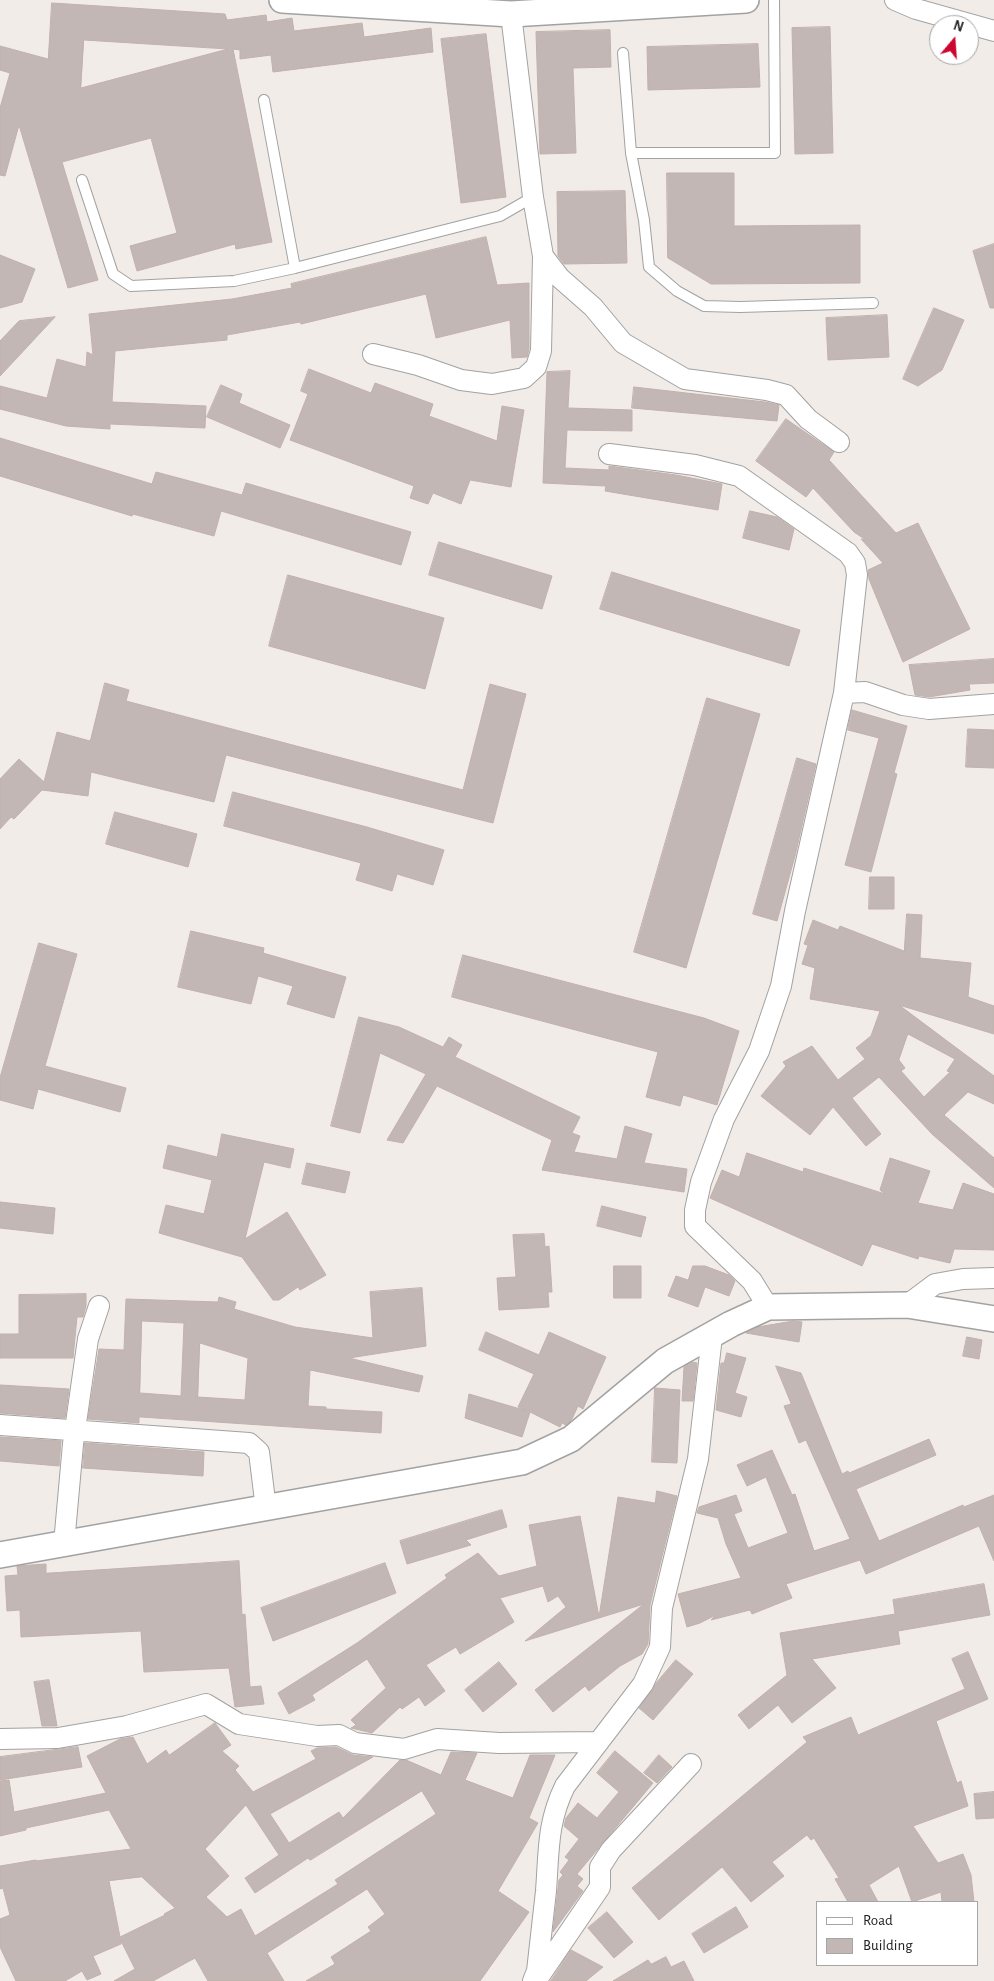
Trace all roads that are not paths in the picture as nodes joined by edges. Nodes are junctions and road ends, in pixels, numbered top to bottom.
1 (282, 0) edge
2 (746, 0) edge
3 (774, 0) edge
4 (895, 0) edge
5 (606, 4) edge
6 (511, 14) junction
7 (994, 31) edge
8 (623, 53) dead end
9 (264, 100) dead end
10 (631, 153) junction
11 (82, 180) dead end
12 (533, 197) junction
13 (543, 256) junction
14 (295, 268) junction
15 (874, 304) dead end
16 (373, 354) dead end
17 (839, 442) dead end
18 (609, 454) dead end
19 (844, 693) junction
20 (994, 704) edge
21 (994, 1278) edge
22 (907, 1305) junction
23 (99, 1306) dead end
24 (768, 1306) junction
25 (994, 1320) edge
26 (712, 1336) junction
27 (0, 1424) edge
28 (76, 1430) junction
29 (266, 1509) junction
30 (64, 1544) junction
31 (0, 1555) edge
32 (0, 1739) edge
33 (598, 1742) junction
34 (691, 1764) dead end
35 (535, 1981) edge

1 - 6 street
2 - 5 street
3 - 10 lane
4 - 7 street
5 - 6 street
6 - 12 street
8 - 10 lane
9 - 14 lane
10 - 15 lane
11 - 14 lane
12 - 13 street
12 - 14 lane
13 - 16 street
13 - 17 street
18 - 19 street
19 - 20 street
19 - 24 street
21 - 22 street
22 - 24 street
22 - 25 street
23 - 28 street
24 - 26 street
26 - 29 street
26 - 33 street
27 - 28 street
28 - 29 street
28 - 30 street
29 - 30 street
30 - 31 street
32 - 33 street
33 - 35 street
34 - 35 street

